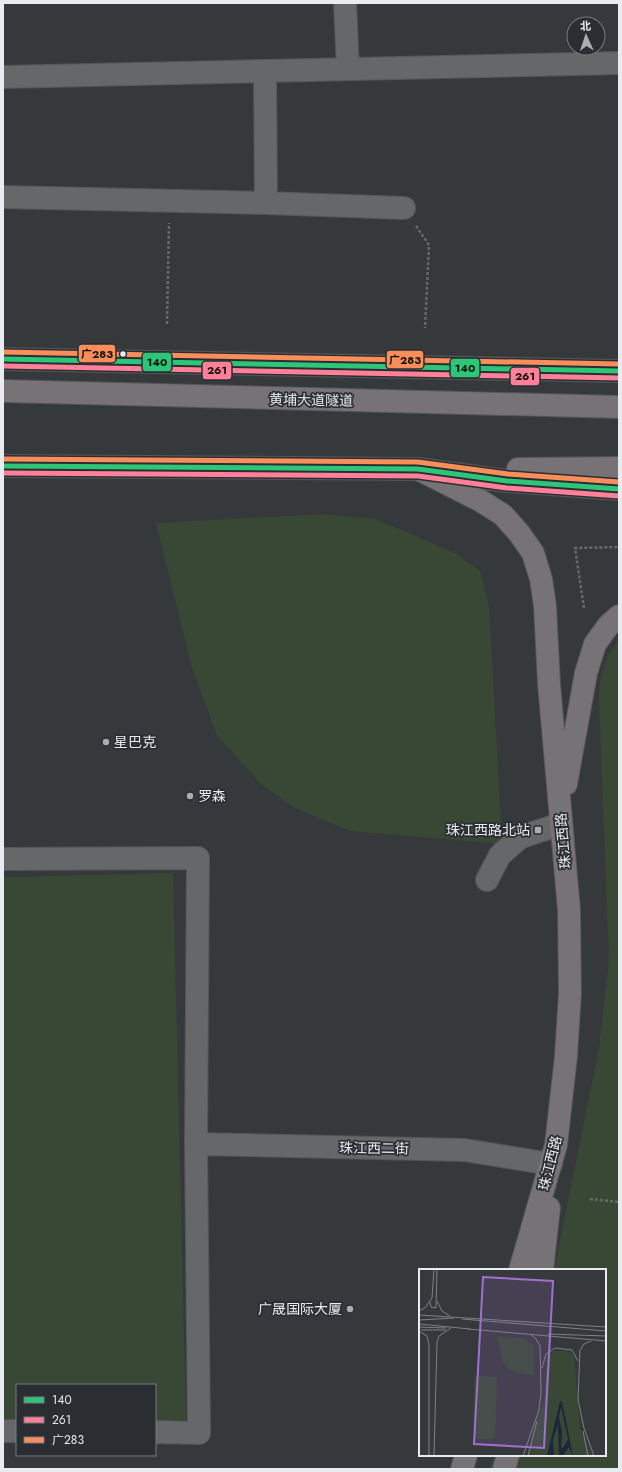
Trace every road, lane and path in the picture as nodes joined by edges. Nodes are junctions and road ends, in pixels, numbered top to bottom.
1 (345, 3) edge
2 (619, 63) edge
3 (348, 69) junction
4 (265, 72) junction
5 (3, 77) edge
6 (3, 197) edge
7 (170, 201) junction
8 (266, 203) junction
9 (404, 208) joint
10 (167, 324) dead end
11 (426, 328) dead end
12 (3, 359) edge
13 (619, 371) edge
14 (3, 392) edge
15 (619, 406) edge
16 (3, 466) edge
17 (619, 468) edge
18 (418, 469) junction
19 (619, 489) edge
20 (619, 547) edge
21 (584, 608) dead end
22 (619, 616) edge
23 (561, 820) junction
24 (3, 859) edge
25 (487, 880) dead end
26 (196, 1144) junction
27 (553, 1155) junction
28 (590, 1199) dead end
29 (619, 1202) edge
30 (520, 1269) edge
31 (542, 1269) edge
32 (3, 1431) edge
33 (16, 1431) edge
34 (156, 1432) edge
35 (466, 1456) edge
36 (508, 1456) edge
37 (462, 1469) edge
38 (504, 1469) edge

1 - 3 street
2 - 3 street
3 - 4 street
4 - 5 street
4 - 8 street
6 - 7 street
7 - 8 street
7 - 10 path
8 - 9 street
9 - 11 path
12 - 13 main road
14 - 15 main road, 黄埔大道隧道
16 - 18 main road
17 - 18 main road
18 - 19 main road
18 - 23 main road, 珠江西路
20 - 21 path
22 - 23 main road
23 - 25 street
23 - 27 main road, 珠江西路
24 - 26 street
26 - 27 street, 珠江西二街
26 - 34 street
27 - 30 main road, 珠江西路
27 - 31 main road
28 - 29 path
32 - 33 street
35 - 37 main road
36 - 38 main road

